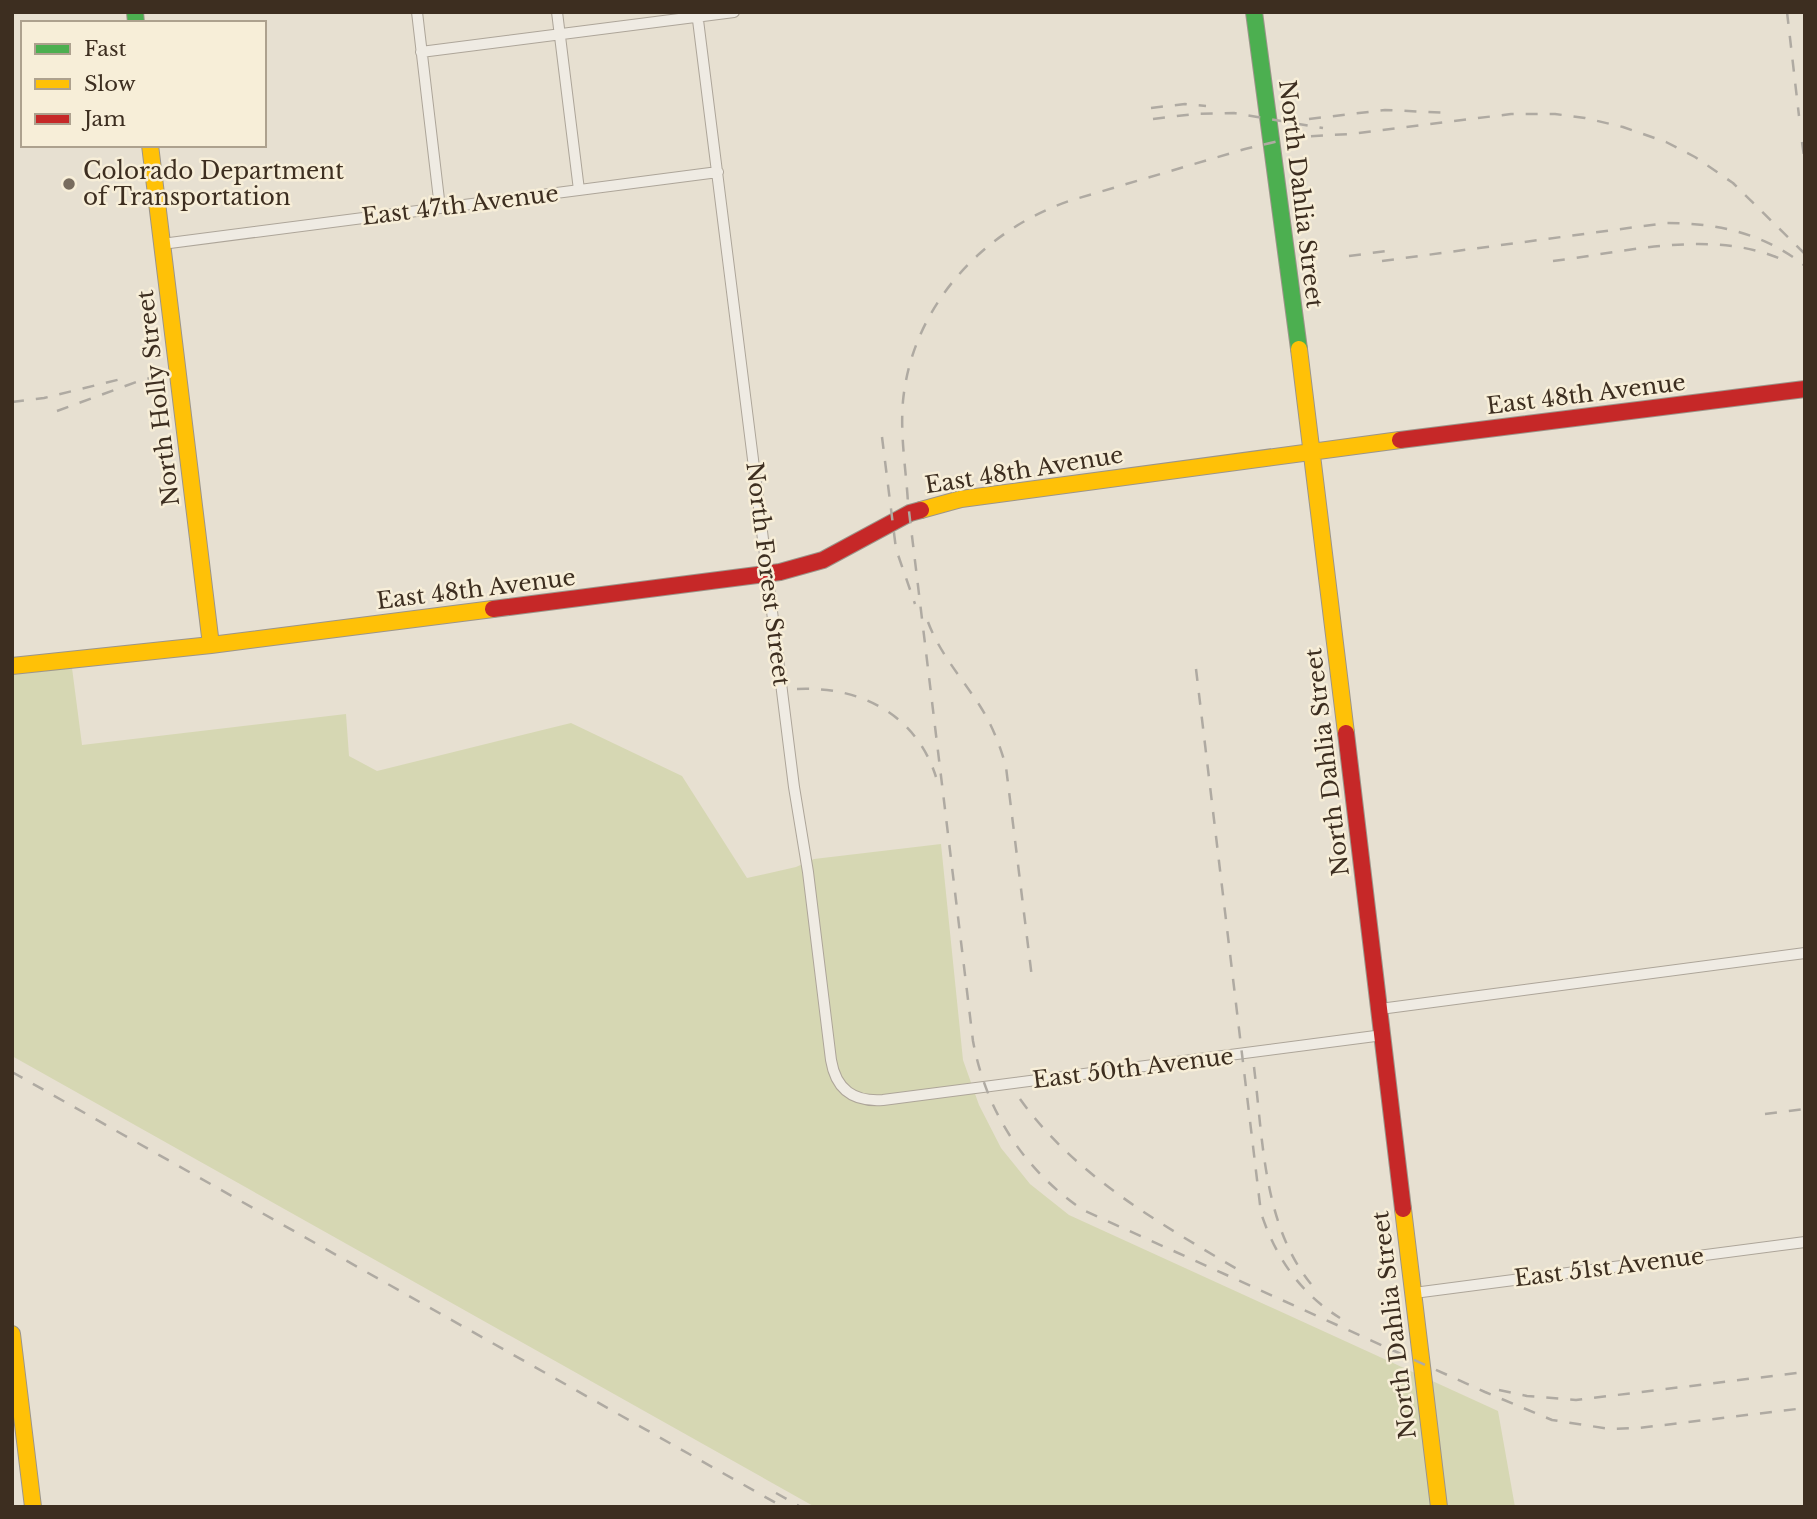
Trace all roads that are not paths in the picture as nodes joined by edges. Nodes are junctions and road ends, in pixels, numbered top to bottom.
1 (417, 12) edge
2 (557, 12) edge
3 (734, 12) edge
4 (1254, 12) edge
5 (698, 15) edge
6 (560, 34) junction
7 (421, 52) junction
8 (150, 147) edge
9 (718, 172) junction
10 (579, 190) junction
11 (440, 208) junction
12 (162, 244) junction
13 (1805, 389) edge
14 (1312, 451) junction
15 (767, 573) junction
16 (211, 645) junction
17 (12, 666) edge
18 (1805, 953) edge
19 (1380, 1009) junction
20 (1383, 1035) junction
21 (883, 1100) joint
22 (1805, 1242) edge
23 (1414, 1293) junction
24 (12, 1334) edge
25 (33, 1507) edge
26 (1439, 1507) edge

1 - 7 street
2 - 6 street
3 - 5 street
4 - 14 street, North Dahlia Street
5 - 6 street
5 - 9 street, North Forest Street
6 - 7 street
6 - 10 street
7 - 11 street
8 - 12 street, North Holly Street
9 - 10 street, East 47th Avenue
9 - 15 street, North Forest Street
10 - 11 street, East 47th Avenue
11 - 12 street, East 47th Avenue
12 - 16 street, North Holly Street
13 - 14 street, East 48th Avenue
14 - 15 street, East 48th Avenue
14 - 19 street, North Dahlia Street
15 - 16 street, East 48th Avenue
15 - 21 street, North Forest Street
16 - 17 street, East 48th Avenue
18 - 19 street
19 - 20 street, North Dahlia Street
20 - 21 street, East 50th Avenue
20 - 23 street, North Dahlia Street
22 - 23 street, East 51st Avenue
23 - 26 street, North Dahlia Street
24 - 25 street

